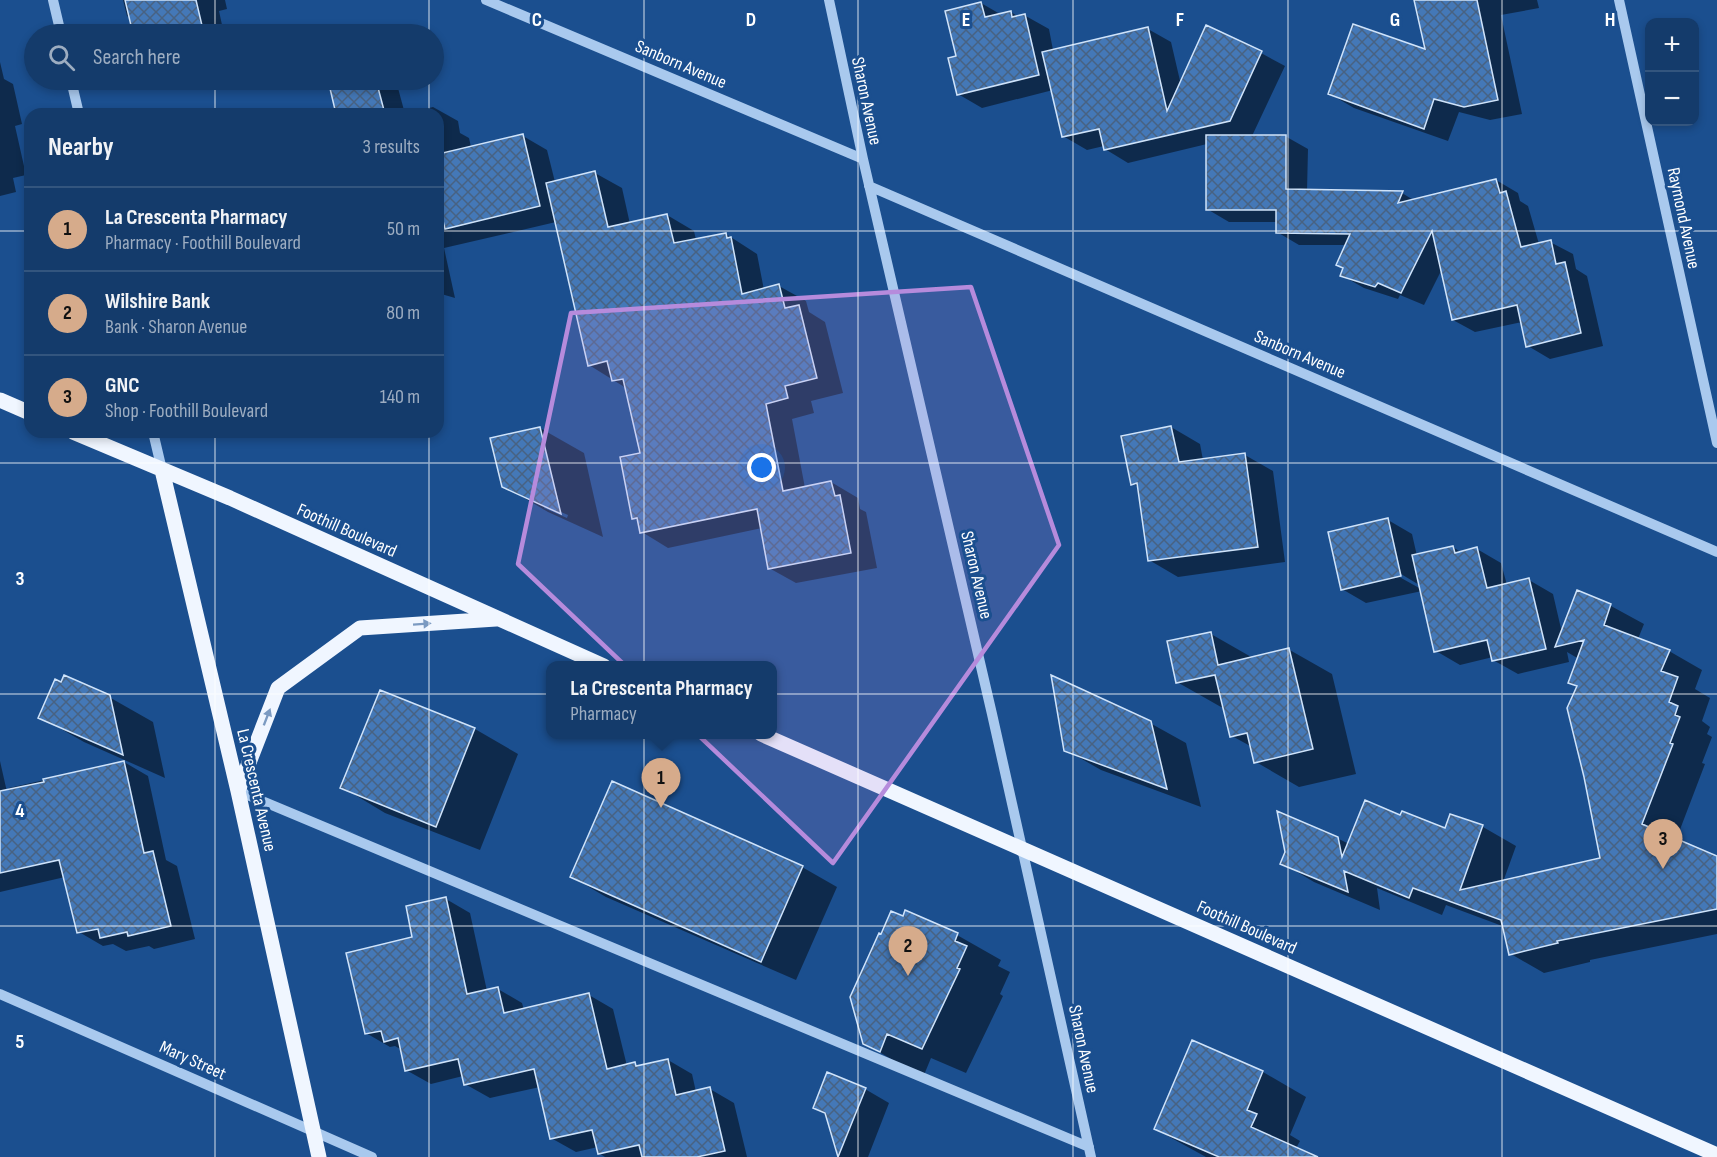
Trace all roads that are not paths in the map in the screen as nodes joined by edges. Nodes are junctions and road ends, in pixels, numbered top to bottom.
1 (53, 0) edge
2 (486, 0) edge
3 (829, 0) edge
4 (1619, 0) edge
5 (59, 24) edge
6 (73, 90) edge
7 (78, 108) edge
8 (863, 159) junction
9 (869, 186) junction
10 (0, 400) edge
11 (24, 410) edge
12 (87, 438) edge
13 (154, 438) edge
14 (1717, 443) edge
15 (162, 470) junction
16 (1717, 552) edge
17 (497, 619) junction
18 (593, 661) edge
19 (770, 739) edge
20 (238, 791) junction
21 (1023, 850) junction
22 (0, 994) edge
23 (313, 1130) junction
24 (1090, 1152) edge
25 (1717, 1155) edge
26 (319, 1157) edge
27 (372, 1157) edge

1 - 5 street
2 - 8 street, Sanborn Avenue
3 - 8 street, Sharon Avenue
4 - 14 street, Raymond Avenue
6 - 7 street
8 - 9 street, Sharon Avenue
9 - 16 street, Sanborn Avenue
9 - 21 street, Sharon Avenue
10 - 11 main road
12 - 15 main road, Foothill Boulevard
13 - 15 street, La Crescenta Avenue
15 - 17 main road, Foothill Boulevard
15 - 20 main road, La Crescenta Avenue
17 - 18 main road, Foothill Boulevard
20 -> 17 main road
19 - 21 main road, Foothill Boulevard
20 - 23 main road, La Crescenta Avenue
20 - 24 street
21 - 24 street, Sharon Avenue
21 - 25 main road, Foothill Boulevard
22 - 23 street, Mary Street
23 - 26 main road, La Crescenta Avenue
23 - 27 street, Mary Street

